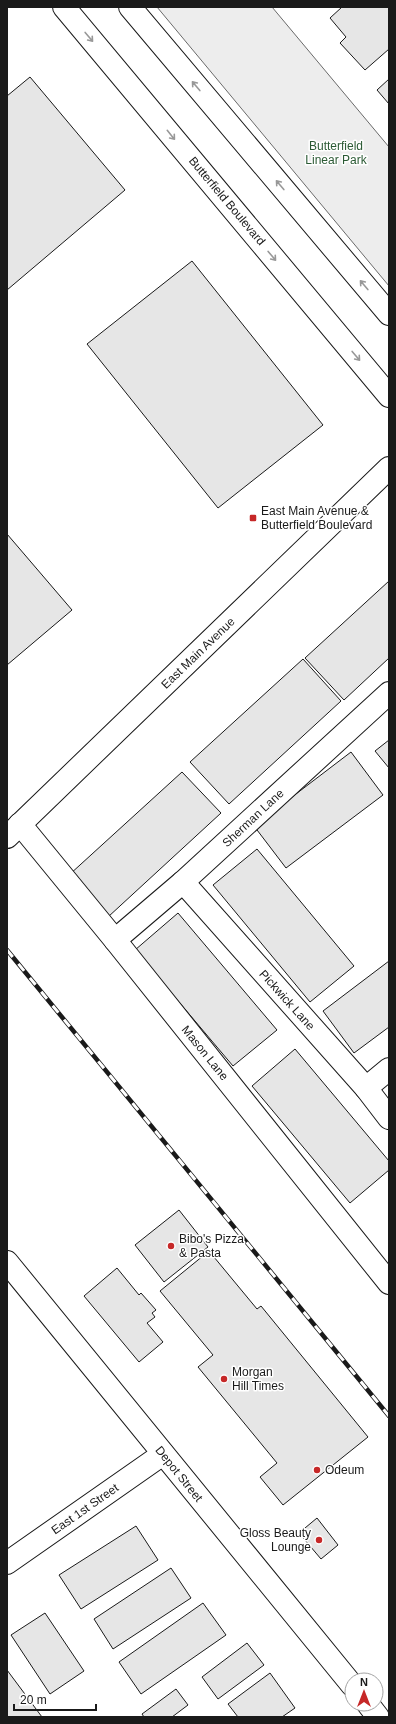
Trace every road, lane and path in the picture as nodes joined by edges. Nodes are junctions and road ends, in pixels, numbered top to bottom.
1 (64, 7) edge
2 (130, 7) edge
3 (389, 314) edge
4 (389, 396) edge
5 (389, 468) edge
6 (389, 693) edge
7 (14, 830) edge
8 (183, 882) junction
9 (115, 940) junction
10 (389, 1069) edge
11 (366, 1088) junction
12 (389, 1118) edge
13 (7, 1262) edge
14 (389, 1283) edge
15 (163, 1454) junction
16 (7, 1563) edge
17 (344, 1675) edge

1 -> 4 street, Butterfield Boulevard
3 -> 2 street
5 - 7 street, East Main Avenue
6 - 8 street, Sherman Lane
7 - 9 street, Mason Lane
8 - 9 street, Sherman Lane
8 - 11 street, Pickwick Lane
9 - 14 street, Mason Lane
10 - 11 street
11 - 12 street, Pickwick Lane
13 - 15 street, Depot Street
15 - 16 street, East 1st Street
15 - 17 street, Depot Street

